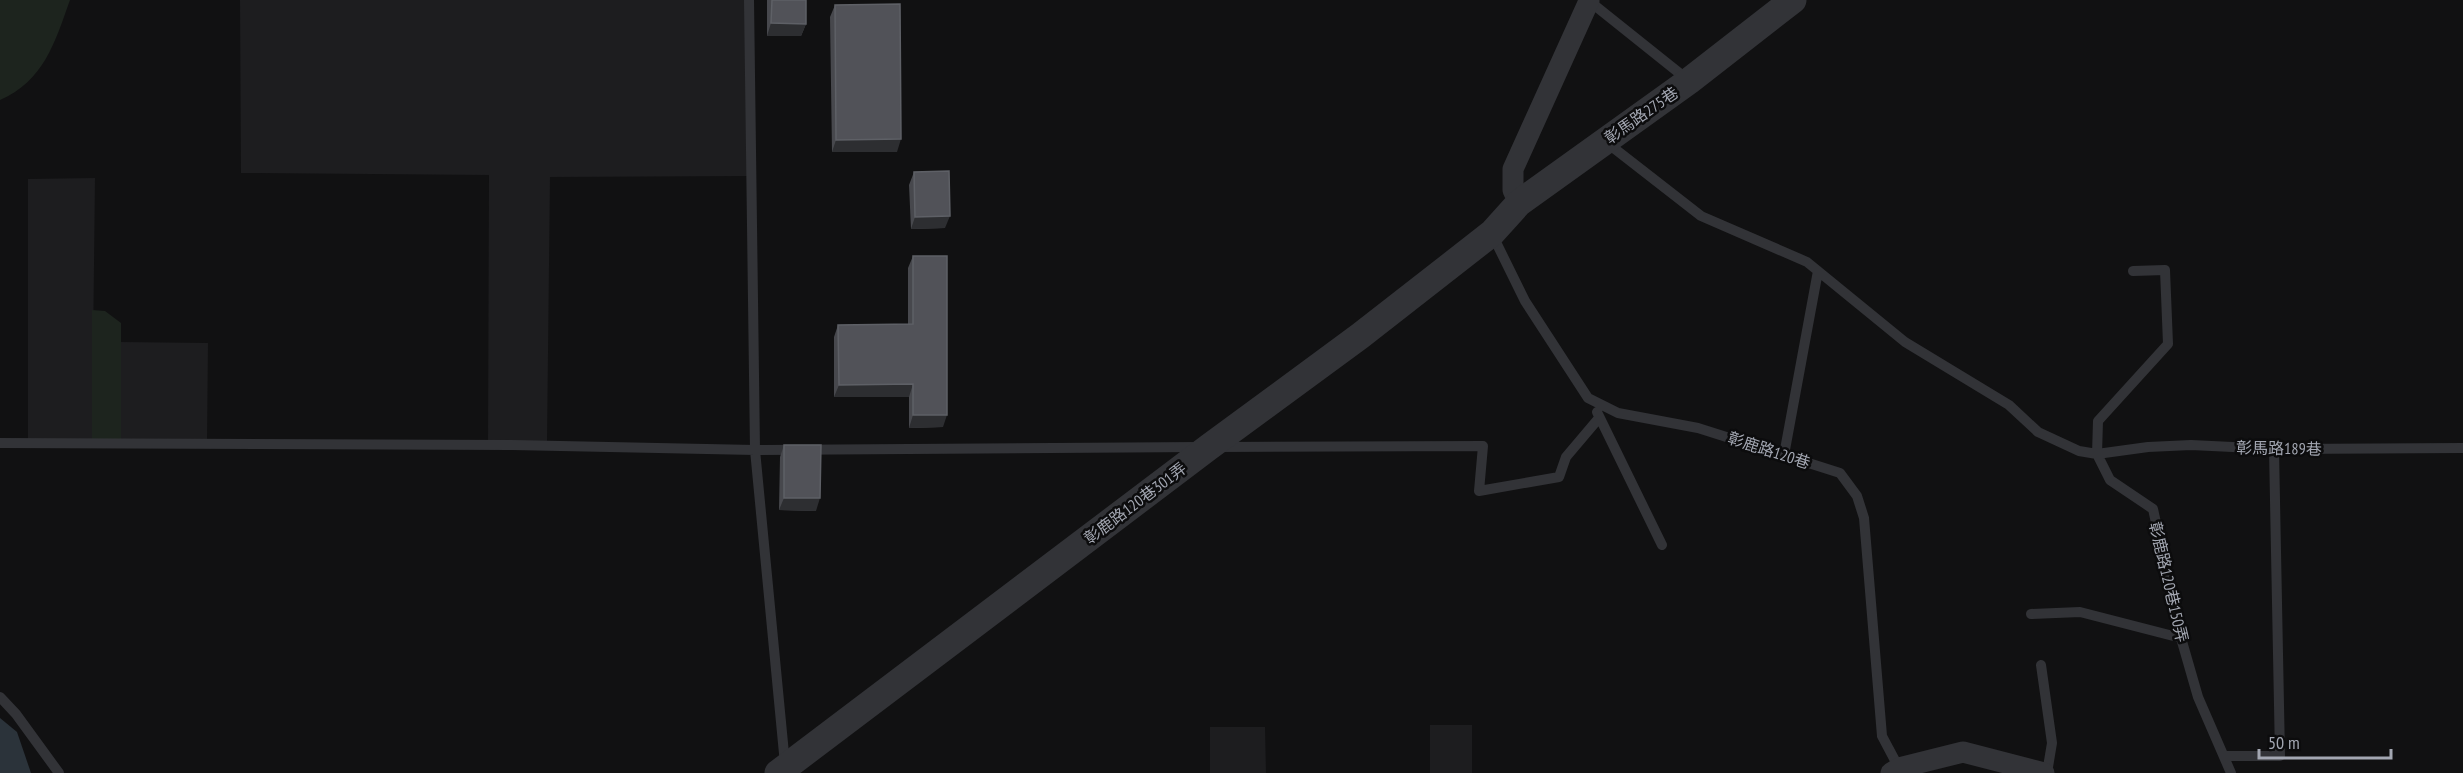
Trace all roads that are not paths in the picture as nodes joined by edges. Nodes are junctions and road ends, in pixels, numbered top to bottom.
1 (749, 0) edge
2 (1793, 0) edge
3 (1588, 1) edge
4 (1689, 81) junction
5 (1605, 141) junction
6 (1519, 203) junction
7 (1492, 233) junction
8 (1818, 271) junction
9 (2133, 271) dead end
10 (1593, 400) junction
11 (1599, 418) junction
12 (0, 443) edge
13 (1209, 447) junction
14 (2463, 448) edge
15 (2274, 449) junction
16 (755, 450) junction
17 (2097, 454) junction
18 (1784, 455) junction
19 (1662, 545) dead end
20 (2031, 614) dead end
21 (2181, 638) junction
22 (2041, 665) dead end
23 (0, 697) edge
24 (2225, 756) junction
25 (782, 771) edge
26 (1895, 771) edge
27 (59, 773) edge
28 (2046, 773) edge
29 (2231, 773) edge

1 - 16 lane
2 - 4 street, 彰馬路275巷
3 - 4 lane
3 - 6 street
4 - 5 street, 彰馬路275巷
5 - 6 street, 彰馬路275巷
5 - 8 lane
6 - 7 street, 彰馬路275巷
7 - 10 lane, 彰鹿路120巷
7 - 13 street, 彰鹿路120巷301弄
8 - 17 lane
8 - 18 lane
9 - 17 lane, 彰鹿路120巷150弄
10 - 11 lane
10 - 18 lane, 彰鹿路120巷
11 - 13 lane
11 - 19 lane
12 - 16 lane
13 - 16 lane
13 - 25 street, 彰鹿路120巷301弄
14 - 15 lane, 彰馬路189巷
15 - 17 lane, 彰馬路189巷
15 - 24 lane
16 - 25 lane
17 - 21 lane, 彰鹿路120巷150弄
18 - 26 lane, 彰鹿路120巷
20 - 21 lane
21 - 24 lane, 彰鹿路120巷150弄
22 - 28 lane
23 - 27 lane
24 - 29 lane, 彰鹿路120巷150弄
26 - 28 street, 彰鹿路120巷

